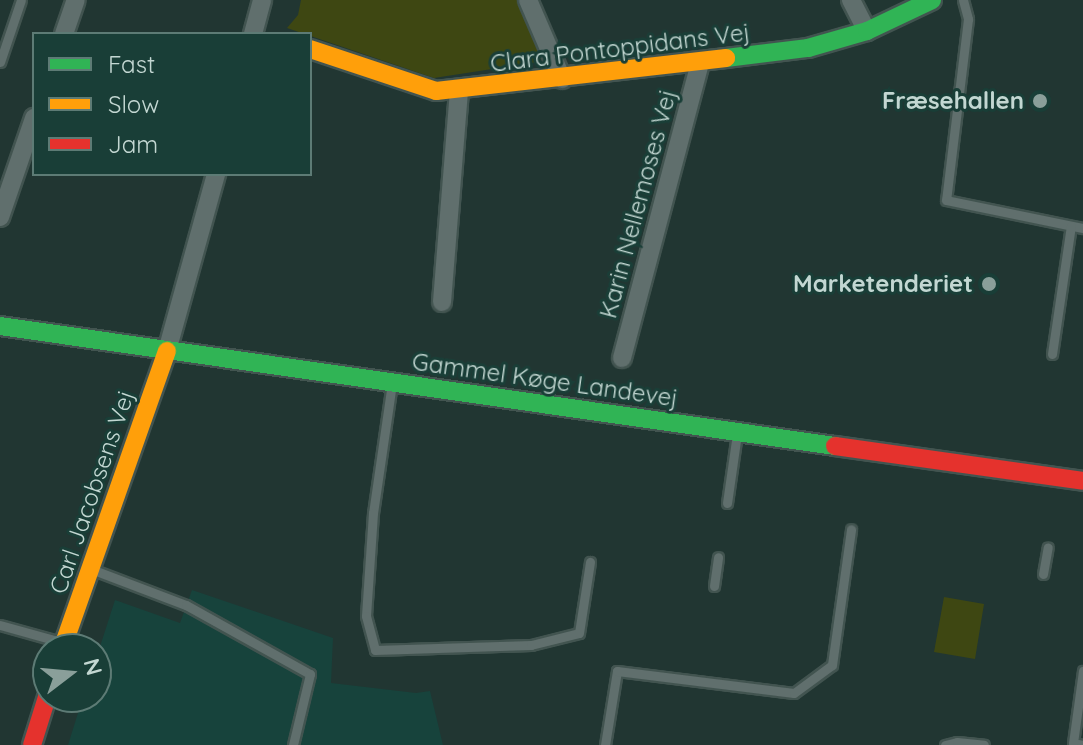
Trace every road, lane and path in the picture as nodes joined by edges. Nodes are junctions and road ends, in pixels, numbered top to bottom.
1 (21, 0) edge
2 (76, 0) edge
3 (262, 0) edge
4 (528, 0) edge
5 (851, 0) edge
6 (932, 0) edge
7 (963, 0) edge
8 (867, 31) junction
9 (65, 32) edge
10 (258, 32) edge
11 (312, 50) edge
12 (0, 62) edge
13 (700, 62) junction
14 (562, 79) junction
15 (459, 91) junction
16 (32, 124) edge
17 (215, 176) edge
18 (0, 217) edge
19 (1071, 226) junction
20 (1083, 228) edge
21 (442, 302) dead end
22 (0, 326) edge
23 (167, 351) junction
24 (1052, 354) dead end
25 (622, 358) dead end
26 (392, 383) junction
27 (738, 431) junction
28 (1083, 481) edge
29 (727, 503) dead end
30 (851, 529) dead end
31 (1048, 547) dead end
32 (718, 557) dead end
33 (590, 562) dead end
34 (91, 569) junction
35 (1043, 574) dead end
36 (714, 586) dead end
37 (0, 625) edge
38 (68, 633) edge
39 (32, 636) edge
40 (1083, 671) edge
41 (42, 713) edge
42 (1075, 744) edge
43 (32, 745) edge
44 (293, 745) edge
45 (605, 745) edge
46 (945, 745) edge
47 (984, 745) edge

1 - 12 lane
2 - 9 street
3 - 10 street
4 - 14 street
5 - 8 street
6 - 8 street, Clara Pontoppidans Vej
7 - 19 lane
8 - 13 street, Clara Pontoppidans Vej
11 - 15 street, Clara Pontoppidans Vej
13 - 14 street, Clara Pontoppidans Vej
13 - 25 street, Karin Nellemoses Vej
14 - 15 street, Clara Pontoppidans Vej
15 - 21 street
16 - 18 street
17 - 23 street
19 - 20 lane
19 - 24 lane
22 - 23 street, Gammel Køge Landevej
23 - 26 street, Gammel Køge Landevej
23 - 34 street, Carl Jacobsens Vej
26 - 27 street, Gammel Køge Landevej
26 - 33 lane
27 - 28 street, Gammel Køge Landevej
27 - 29 lane
30 - 45 lane
31 - 35 lane
32 - 36 lane
34 - 38 street, Carl Jacobsens Vej
34 - 44 lane
37 - 39 lane
40 - 42 lane
41 - 43 street
46 - 47 lane

